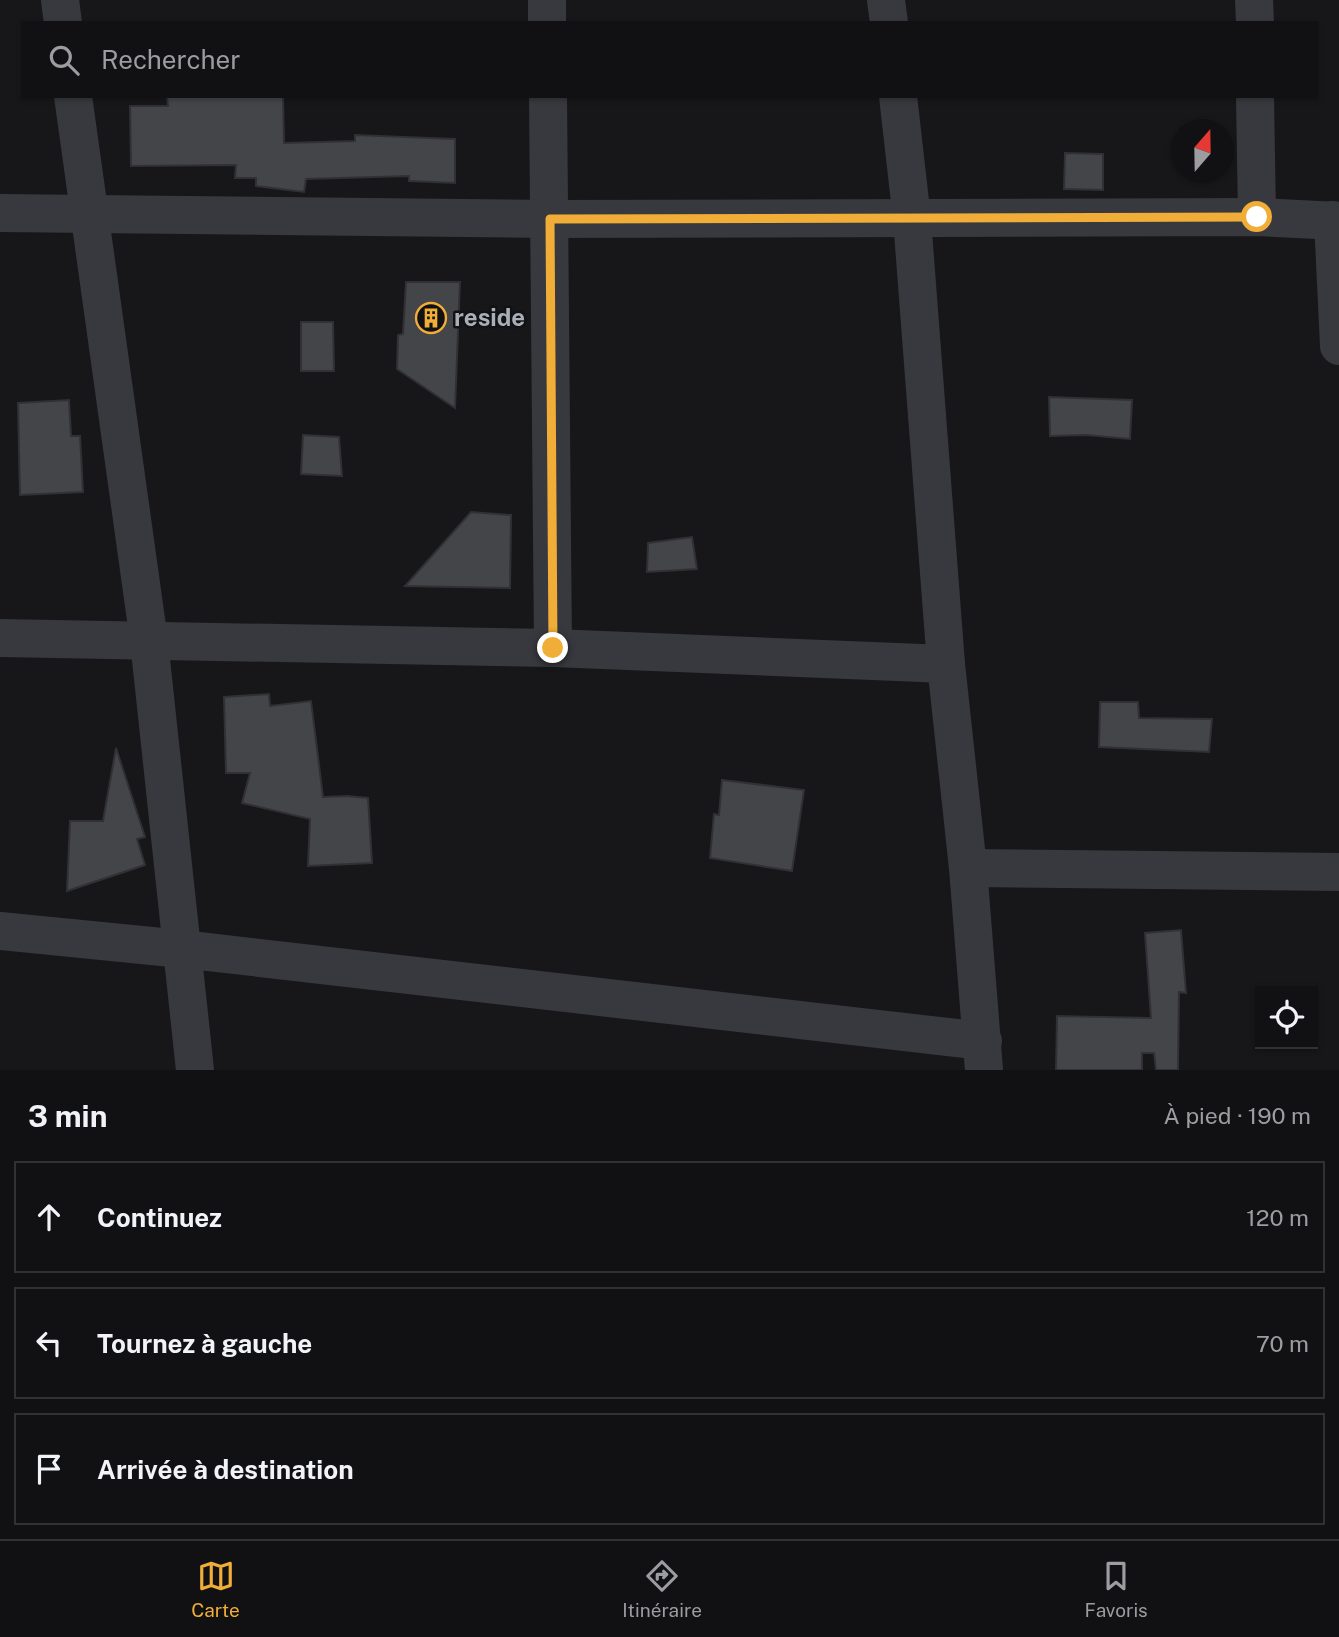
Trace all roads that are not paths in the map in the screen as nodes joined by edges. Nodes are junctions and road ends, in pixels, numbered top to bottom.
1 (60, 0) edge
2 (547, 0) edge
3 (886, 0) edge
4 (1254, 0) edge
5 (63, 21) edge
6 (547, 21) edge
7 (889, 21) edge
8 (1255, 21) edge
9 (73, 98) edge
10 (548, 98) edge
11 (898, 98) edge
12 (1255, 98) edge
13 (0, 213) edge
14 (88, 215) junction
15 (1257, 217) junction
16 (550, 219) junction
17 (912, 219) junction
18 (1336, 220) edge
19 (1339, 346) edge
20 (0, 638) edge
21 (149, 641) junction
22 (553, 648) junction
23 (946, 664) junction
24 (968, 868) junction
25 (1339, 872) edge
26 (0, 931) edge
27 (182, 949) junction
28 (983, 1056) edge
29 (195, 1070) edge

1 - 5 street
2 - 6 street
3 - 7 street
4 - 8 street
9 - 14 street
10 - 16 street
11 - 17 street
12 - 15 street
13 - 14 street
14 - 16 street
14 - 21 street
15 - 17 street
15 - 18 street
16 - 17 street
16 - 22 street
17 - 23 street
18 - 19 street
20 - 21 street
21 - 22 street
21 - 27 street
22 - 23 street
23 - 24 street
24 - 25 street
24 - 28 street
26 - 27 street
27 - 28 street
27 - 29 street

